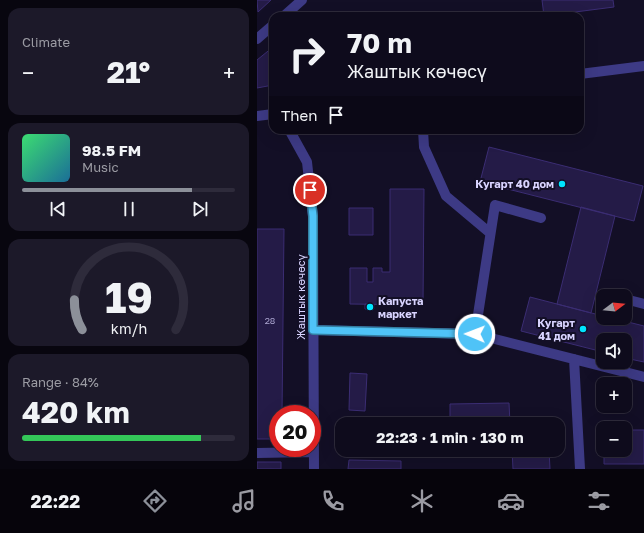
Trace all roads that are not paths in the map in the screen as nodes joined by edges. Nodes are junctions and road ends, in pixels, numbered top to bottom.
1 (302, 0) edge
2 (288, 12) edge
3 (269, 28) edge
4 (257, 39) edge
5 (644, 66) edge
6 (584, 74) edge
7 (269, 114) edge
8 (257, 116) edge
9 (292, 134) edge
10 (423, 134) edge
11 (541, 218) dead end
12 (490, 233) junction
13 (632, 301) edge
14 (644, 304) edge
15 (313, 330) junction
16 (475, 334) junction
17 (574, 360) junction
18 (644, 377) edge
19 (314, 405) edge
20 (257, 453) edge
21 (269, 453) edge
22 (314, 457) edge
23 (314, 469) edge
24 (580, 469) edge

1 - 2 street
3 - 4 street
5 - 6 street
7 - 8 street
9 - 15 street, Жаштык көчөсү
10 - 12 street
11 - 12 street
12 - 16 street
13 - 14 street
15 - 16 street
15 - 19 street, Жаштык көчөсү
16 - 17 street
17 - 18 street
17 - 24 street
20 - 21 street
22 - 23 street, Жаштык көчөсү

